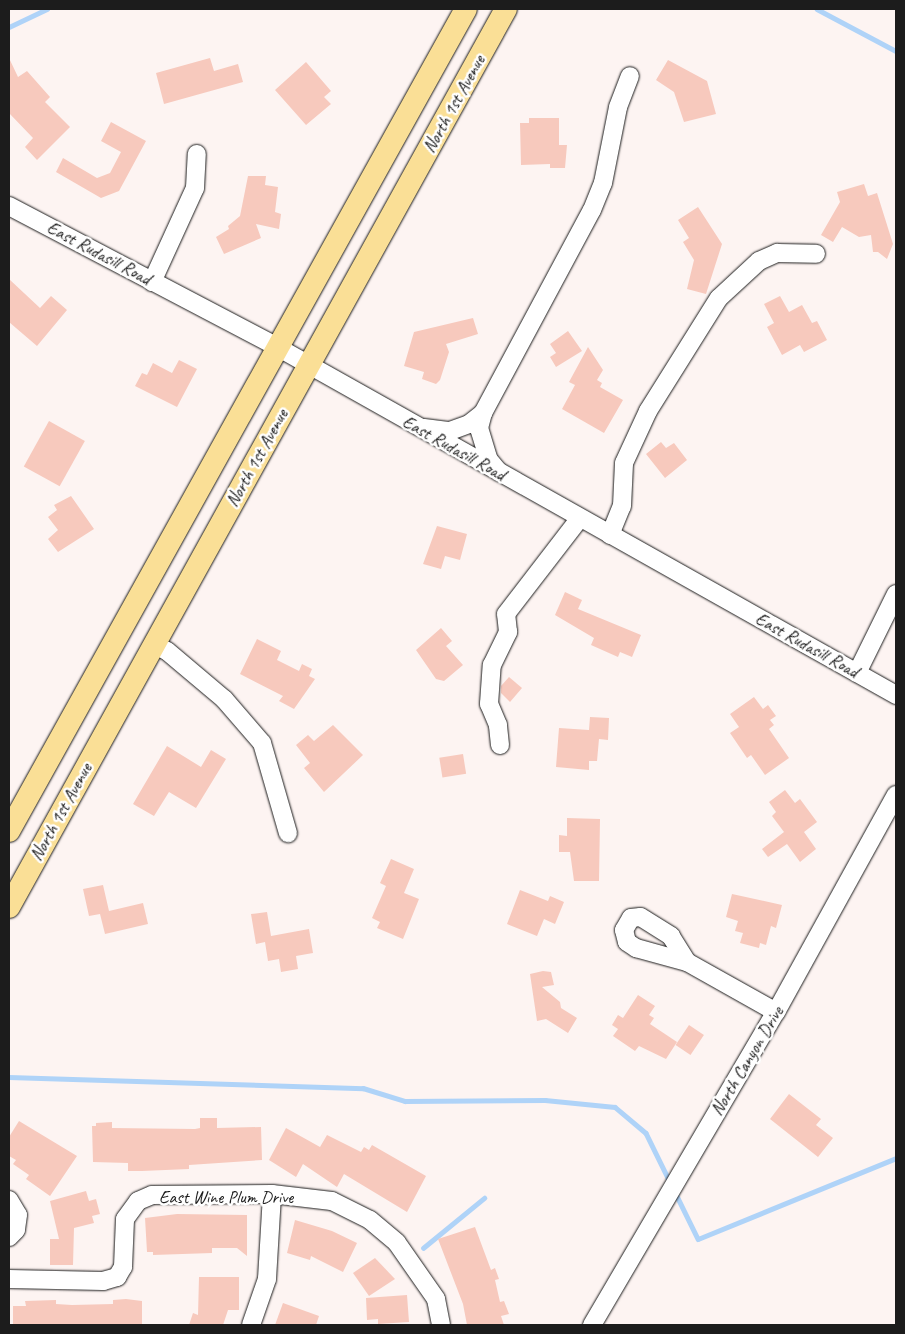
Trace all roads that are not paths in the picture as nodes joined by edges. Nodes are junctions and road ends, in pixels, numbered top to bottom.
1 (466, 9) edge
2 (506, 9) edge
3 (630, 76) dead end
4 (197, 154) dead end
5 (9, 206) edge
6 (816, 254) dead end
7 (152, 282) junction
8 (279, 348) junction
9 (308, 367) junction
10 (483, 413) junction
11 (418, 428) junction
12 (500, 474) junction
13 (580, 518) junction
14 (610, 535) junction
15 (896, 594) edge
16 (153, 644) junction
17 (857, 673) junction
18 (896, 694) edge
19 (500, 745) dead end
20 (896, 794) edge
21 (9, 830) edge
22 (288, 832) dead end
23 (9, 907) edge
24 (687, 962) dead end
25 (776, 1012) junction
26 (272, 1194) junction
27 (9, 1200) edge
28 (9, 1236) edge
29 (9, 1279) edge
30 (250, 1325) edge
31 (441, 1325) edge
32 (592, 1325) edge

1 - 8 main road, North 1st Avenue
2 - 9 main road, North 1st Avenue
3 - 10 street
4 - 7 street
5 - 7 street, East Rudasill Road
6 - 14 street
7 - 8 street, East Rudasill Road
8 - 9 street, East Rudasill Road
8 - 21 main road, North 1st Avenue
9 - 11 street, East Rudasill Road
9 - 16 main road, North 1st Avenue
10 - 11 street
10 - 12 street
11 - 12 street, East Rudasill Road
12 - 13 street, East Rudasill Road
13 - 14 street, East Rudasill Road
13 - 19 street
14 - 17 street, East Rudasill Road
15 - 17 street
16 - 22 street
16 - 23 main road, North 1st Avenue
17 - 18 street, East Rudasill Road
20 - 25 street, North Canyon Drive
24 - 25 street
25 - 32 street, North Canyon Drive
26 - 29 street, East Wine Plum Drive
26 - 30 street
26 - 31 street, East Wine Plum Drive
27 - 28 street

